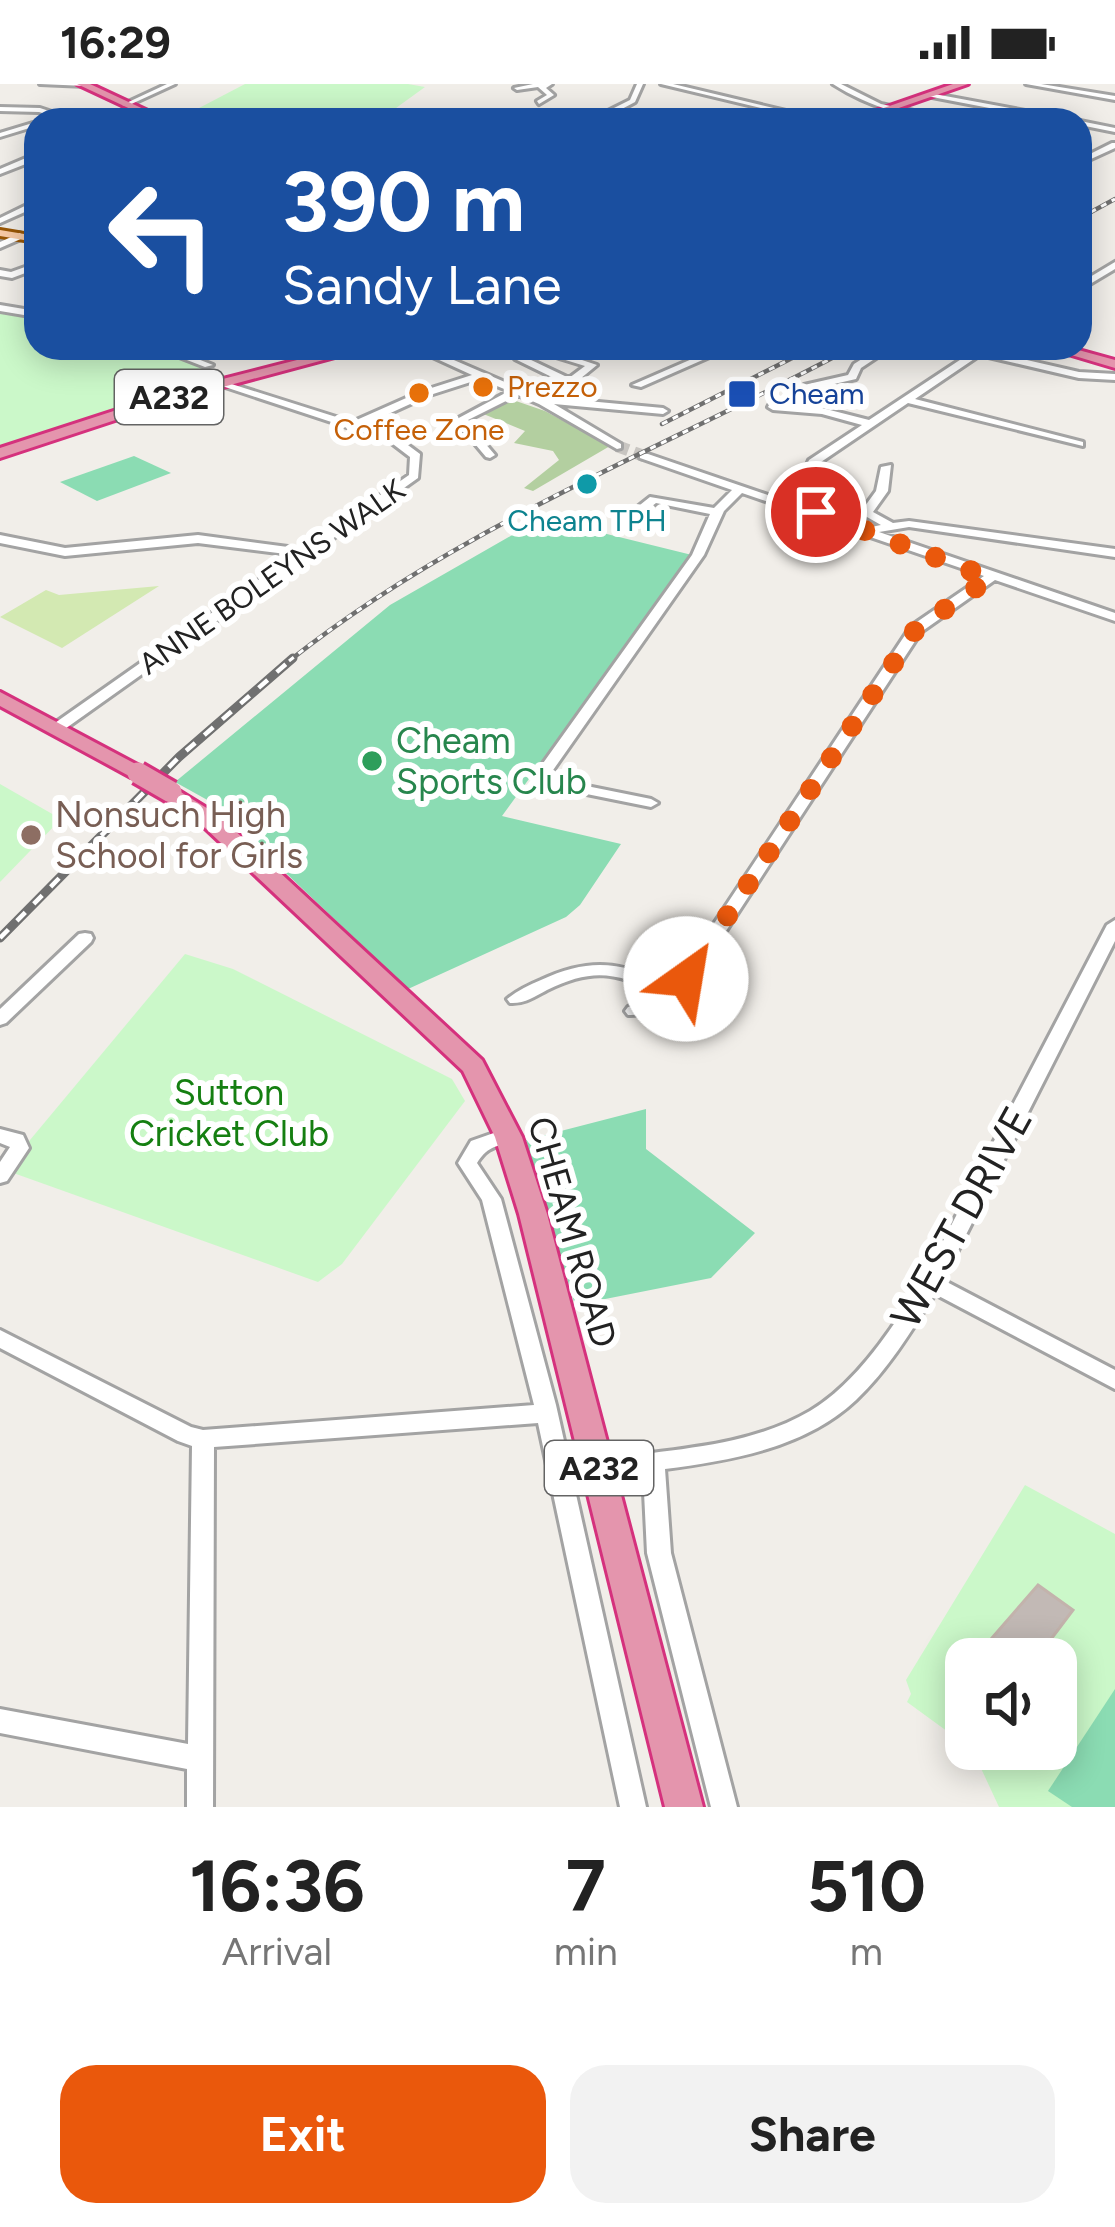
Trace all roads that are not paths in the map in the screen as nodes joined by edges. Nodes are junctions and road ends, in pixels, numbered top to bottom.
1 (43, 84) edge
2 (56, 84) edge
3 (87, 84) edge
4 (172, 84) edge
5 (546, 84) edge
6 (641, 84) edge
7 (664, 84) edge
8 (836, 84) edge
9 (963, 84) edge
10 (1029, 84) edge
11 (517, 88) dead end
12 (929, 95) junction
13 (1115, 98) edge
14 (541, 101) dead end
15 (125, 105) junction
16 (132, 108) edge
17 (620, 108) edge
18 (768, 108) edge
19 (887, 108) joint
20 (999, 108) edge
21 (1092, 145) dead end
22 (1114, 147) edge
23 (0, 233) edge
24 (20, 236) junction
25 (24, 237) edge
26 (0, 245) edge
27 (194, 360) edge
28 (312, 360) edge
29 (446, 360) edge
30 (521, 360) edge
31 (576, 360) edge
32 (693, 360) edge
33 (867, 360) edge
34 (967, 360) edge
35 (1020, 360) edge
36 (208, 365) dead end
37 (481, 375) junction
38 (1115, 377) edge
39 (570, 382) junction
40 (218, 383) junction
41 (637, 386) dead end
42 (517, 391) junction
43 (908, 400) junction
44 (548, 402) junction
45 (799, 403) junction
46 (773, 407) dead end
47 (663, 412) dead end
48 (871, 424) junction
49 (353, 426) junction
50 (1079, 444) dead end
51 (617, 446) tunnel mouth
52 (0, 453) edge
53 (490, 455) dead end
54 (644, 456) tunnel mouth
55 (868, 478) dead end
56 (742, 488) junction
57 (810, 510) junction
58 (844, 510) dead end
59 (717, 512) junction
60 (867, 515) junction
61 (622, 524) dead end
62 (889, 525) junction
63 (866, 532) junction
64 (0, 539) edge
65 (308, 553) junction
66 (1115, 553) edge
67 (990, 578) junction
68 (1115, 617) edge
69 (0, 698) edge
70 (57, 728) junction
71 (651, 803) dead end
72 (1115, 926) edge
73 (85, 938) dead end
74 (674, 993) junction
75 (516, 999) dead end
76 (634, 1011) dead end
77 (0, 1019) edge
78 (508, 1135) junction
79 (0, 1136) edge
80 (0, 1176) edge
81 (931, 1283) junction
82 (0, 1338) edge
83 (1115, 1380) edge
84 (547, 1413) junction
85 (203, 1439) junction
86 (653, 1460) junction
87 (599, 1468) junction
88 (0, 1721) edge
89 (200, 1759) junction
90 (200, 1807) edge
91 (633, 1807) edge
92 (684, 1807) edge
93 (724, 1807) edge

1 - 2 street
2 - 3 street
3 - 15 highway
4 - 15 street
5 - 11 street
5 - 14 street
6 - 17 street
7 - 18 street
8 - 19 street
9 - 12 highway
10 - 13 street
12 - 19 highway
12 - 20 street
15 - 16 highway
21 - 22 street
23 - 24 main road
24 - 25 main road
24 - 26 street
27 - 36 street
28 - 40 highway, A232
29 - 37 street
30 - 39 street
31 - 39 street
32 - 41 street
33 - 45 street
34 - 43 street
35 - 38 street
37 - 42 street
37 - 49 street
39 - 44 street
40 - 49 street, ANNE BOLEYNS WALK
40 - 52 highway, A232
42 - 44 street
42 - 53 street
43 - 48 street
43 - 50 street
44 - 47 street
44 - 51 street
45 - 46 street
45 - 48 street
48 - 57 street
49 - 65 street, ANNE BOLEYNS WALK
54 - 56 street
55 - 60 street
56 - 57 street
56 - 59 street
57 - 63 street
58 - 60 street
59 - 61 street
59 - 71 street
60 - 62 street
62 - 63 street
62 - 66 street
63 - 67 street
64 - 65 street
65 - 70 street, ANNE BOLEYNS WALK
67 - 68 street
67 - 74 street
69 - 70 highway, A232
70 - 78 highway, CHEAM ROAD / A232, bridge
72 - 81 street, WEST DRIVE
73 - 77 street
74 - 75 street
74 - 76 street
78 - 84 street
78 - 87 highway, CHEAM ROAD / A232
79 - 80 street
81 - 83 street
81 - 86 street, WEST DRIVE
82 - 85 street
84 - 85 street
84 - 91 street
85 - 89 street
86 - 87 street, WEST DRIVE
86 - 93 street
87 - 92 highway, CHEAM ROAD / A232
88 - 89 street
89 - 90 street

